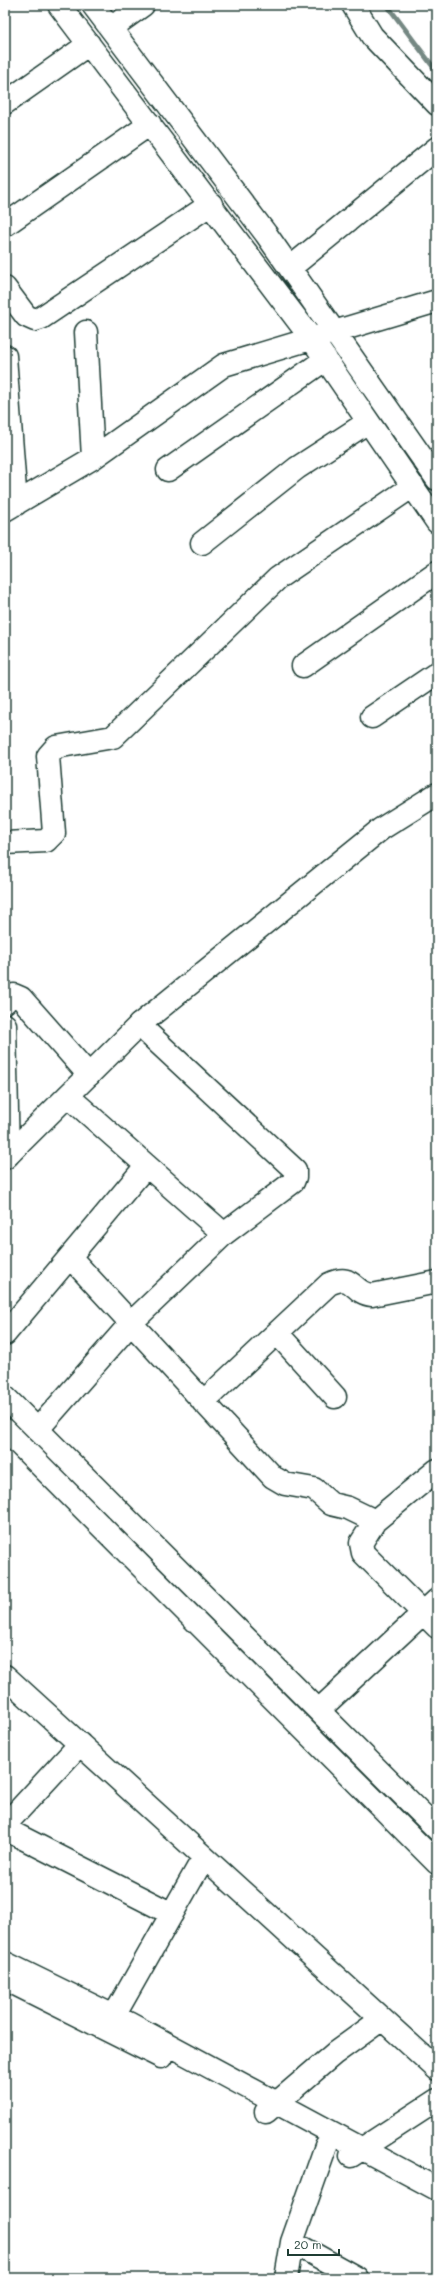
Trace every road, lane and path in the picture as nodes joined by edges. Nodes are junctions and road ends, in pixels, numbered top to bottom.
1 (94, 5) edge
2 (143, 5) edge
3 (352, 5) edge
4 (62, 6) edge
5 (111, 28) junction
6 (89, 44) junction
7 (141, 69) junction
8 (120, 85) junction
9 (5, 103) edge
10 (437, 104) edge
11 (150, 124) junction
12 (437, 148) edge
13 (202, 150) junction
14 (183, 167) junction
15 (211, 204) junction
16 (5, 225) edge
17 (290, 268) junction
18 (5, 288) edge
19 (437, 301) edge
20 (335, 331) junction
21 (86, 332) dead end
22 (311, 338) junction
23 (5, 356) edge
24 (326, 359) junction
25 (368, 422) junction
26 (93, 458) junction
27 (168, 470) dead end
28 (437, 479) edge
29 (413, 486) junction
30 (10, 507) edge
31 (437, 522) edge
32 (202, 543) dead end
33 (437, 572) edge
34 (303, 666) dead end
35 (437, 672) edge
36 (372, 717) dead end
37 (437, 794) edge
38 (5, 843) edge
39 (5, 1002) edge
40 (5, 1025) edge
41 (139, 1025) junction
42 (89, 1075) junction
43 (68, 1096) junction
44 (7, 1156) edge
45 (146, 1166) junction
46 (224, 1234) junction
47 (70, 1257) junction
48 (437, 1282) edge
49 (131, 1322) junction
50 (277, 1333) junction
51 (5, 1334) edge
52 (5, 1396) edge
53 (335, 1397) dead end
54 (203, 1402) junction
55 (38, 1429) junction
56 (5, 1430) edge
57 (437, 1470) edge
58 (375, 1521) junction
59 (432, 1613) edge
60 (7, 1682) edge
61 (319, 1710) junction
62 (80, 1744) junction
63 (5, 1825) edge
64 (5, 1829) edge
65 (437, 1829) edge
66 (204, 1857) junction
67 (437, 1863) edge
68 (172, 1914) junction
69 (5, 1962) edge
70 (5, 1979) edge
71 (114, 2016) junction
72 (382, 2019) junction
73 (437, 2069) edge
74 (437, 2100) edge
75 (271, 2108) junction
76 (326, 2146) junction
77 (355, 2153) junction
78 (437, 2189) edge
79 (437, 2205) edge
80 (292, 2242) junction
81 (286, 2278) edge
82 (357, 2278) edge

1 - 5 street
2 - 5 street
3 - 10 street
4 - 6 street
5 - 7 street
6 - 8 street
6 - 9 street
7 - 8 street
7 - 13 street
8 - 11 street
11 - 14 street
11 - 16 street
12 - 17 street
13 - 14 street
13 - 17 street
14 - 15 street
15 - 18 street
15 - 22 street
17 - 20 street
19 - 20 street
20 - 22 street
20 - 28 street
21 - 26 street
22 - 24 street
22 - 26 street
23 - 30 street
24 - 25 street
24 - 27 street
25 - 29 street
25 - 32 street
26 - 30 street
29 - 31 street
29 - 38 street
33 - 34 street
35 - 36 street
37 - 41 street
39 - 42 street
40 - 44 street
41 - 42 street
41 - 46 street
42 - 43 street
43 - 44 street
43 - 45 street
45 - 46 street
45 - 47 street
46 - 49 street
47 - 49 street
47 - 51 street
48 - 50 street
49 - 54 street
49 - 55 street
50 - 53 street
50 - 54 street
52 - 55 street
54 - 58 street
55 - 61 street
56 - 67 street
57 - 58 street
58 - 59 street
59 - 61 street
60 - 62 street
61 - 65 street
62 - 63 street
62 - 66 street
64 - 68 street
66 - 68 street
66 - 72 street
68 - 71 street
69 - 71 street
70 - 75 street
71 - 75 street
72 - 73 street
72 - 75 street
74 - 77 street
75 - 76 street
75 - 77 street
76 - 77 street
76 - 80 street
77 - 78 street
77 - 79 street
80 - 81 street
80 - 82 street

